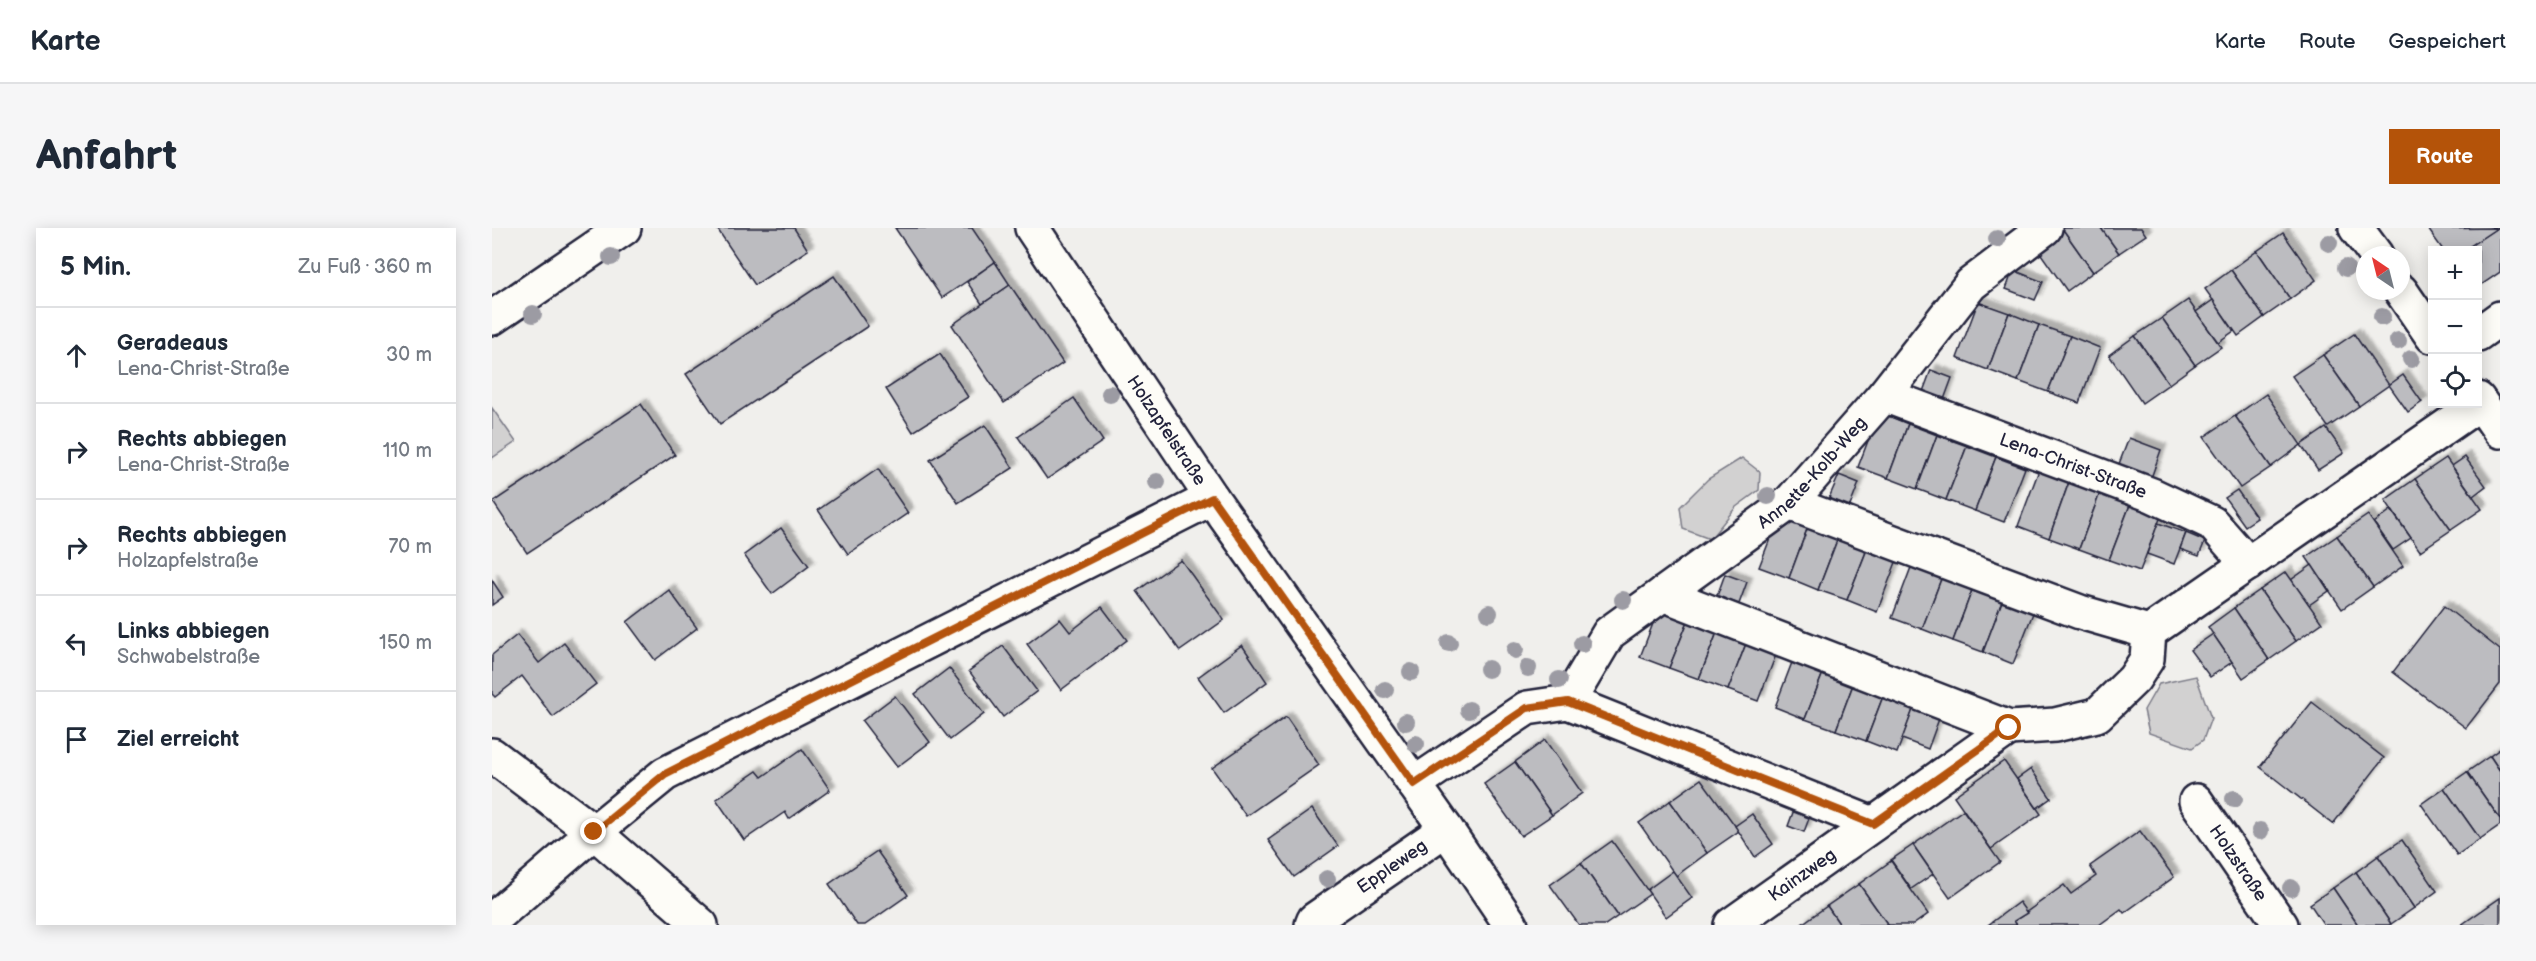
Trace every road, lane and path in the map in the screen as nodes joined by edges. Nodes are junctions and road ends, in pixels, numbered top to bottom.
1 (624, 228) edge
2 (1032, 228) edge
3 (2045, 228) edge
4 (2356, 228) edge
5 (2369, 246) edge
6 (2407, 300) edge
7 (492, 318) edge
8 (2500, 318) edge
9 (2428, 329) edge
10 (2482, 331) edge
11 (1884, 395) junction
12 (2482, 405) edge
13 (2469, 408) edge
14 (2500, 431) edge
15 (1212, 498) junction
16 (1789, 503) junction
17 (2247, 564) junction
18 (1663, 594) junction
19 (2148, 632) junction
20 (1568, 702) junction
21 (2009, 728) junction
22 (492, 755) edge
23 (1414, 784) junction
24 (2196, 801) dead end
25 (1873, 824) junction
26 (1446, 829) junction
27 (594, 832) junction
28 (492, 920) edge
29 (701, 925) edge
30 (1312, 925) edge
31 (1511, 925) edge
32 (1731, 925) edge
33 (2281, 925) edge

1 - 7 street
2 - 15 street, Holzapfelstraße
3 - 11 street, Annette-Kolb-Weg
4 - 5 street
6 - 9 street
8 - 10 street
11 - 16 street, Annette-Kolb-Weg
11 - 17 street, Lena-Christ-Straße
12 - 14 street
13 - 17 street
15 - 23 street, Holzapfelstraße
15 - 27 street
16 - 18 street, Annette-Kolb-Weg
16 - 19 street
17 - 19 street
18 - 20 street, Annette-Kolb-Weg
18 - 21 street
19 - 21 street
20 - 23 street
20 - 25 street
21 - 25 street
22 - 27 street
23 - 26 street, Holzapfelstraße
24 - 33 street, Holzstraße
25 - 32 street, Kainzweg
26 - 30 street, Eppleweg
26 - 31 street, Holzapfelstraße
27 - 28 street
27 - 29 street

